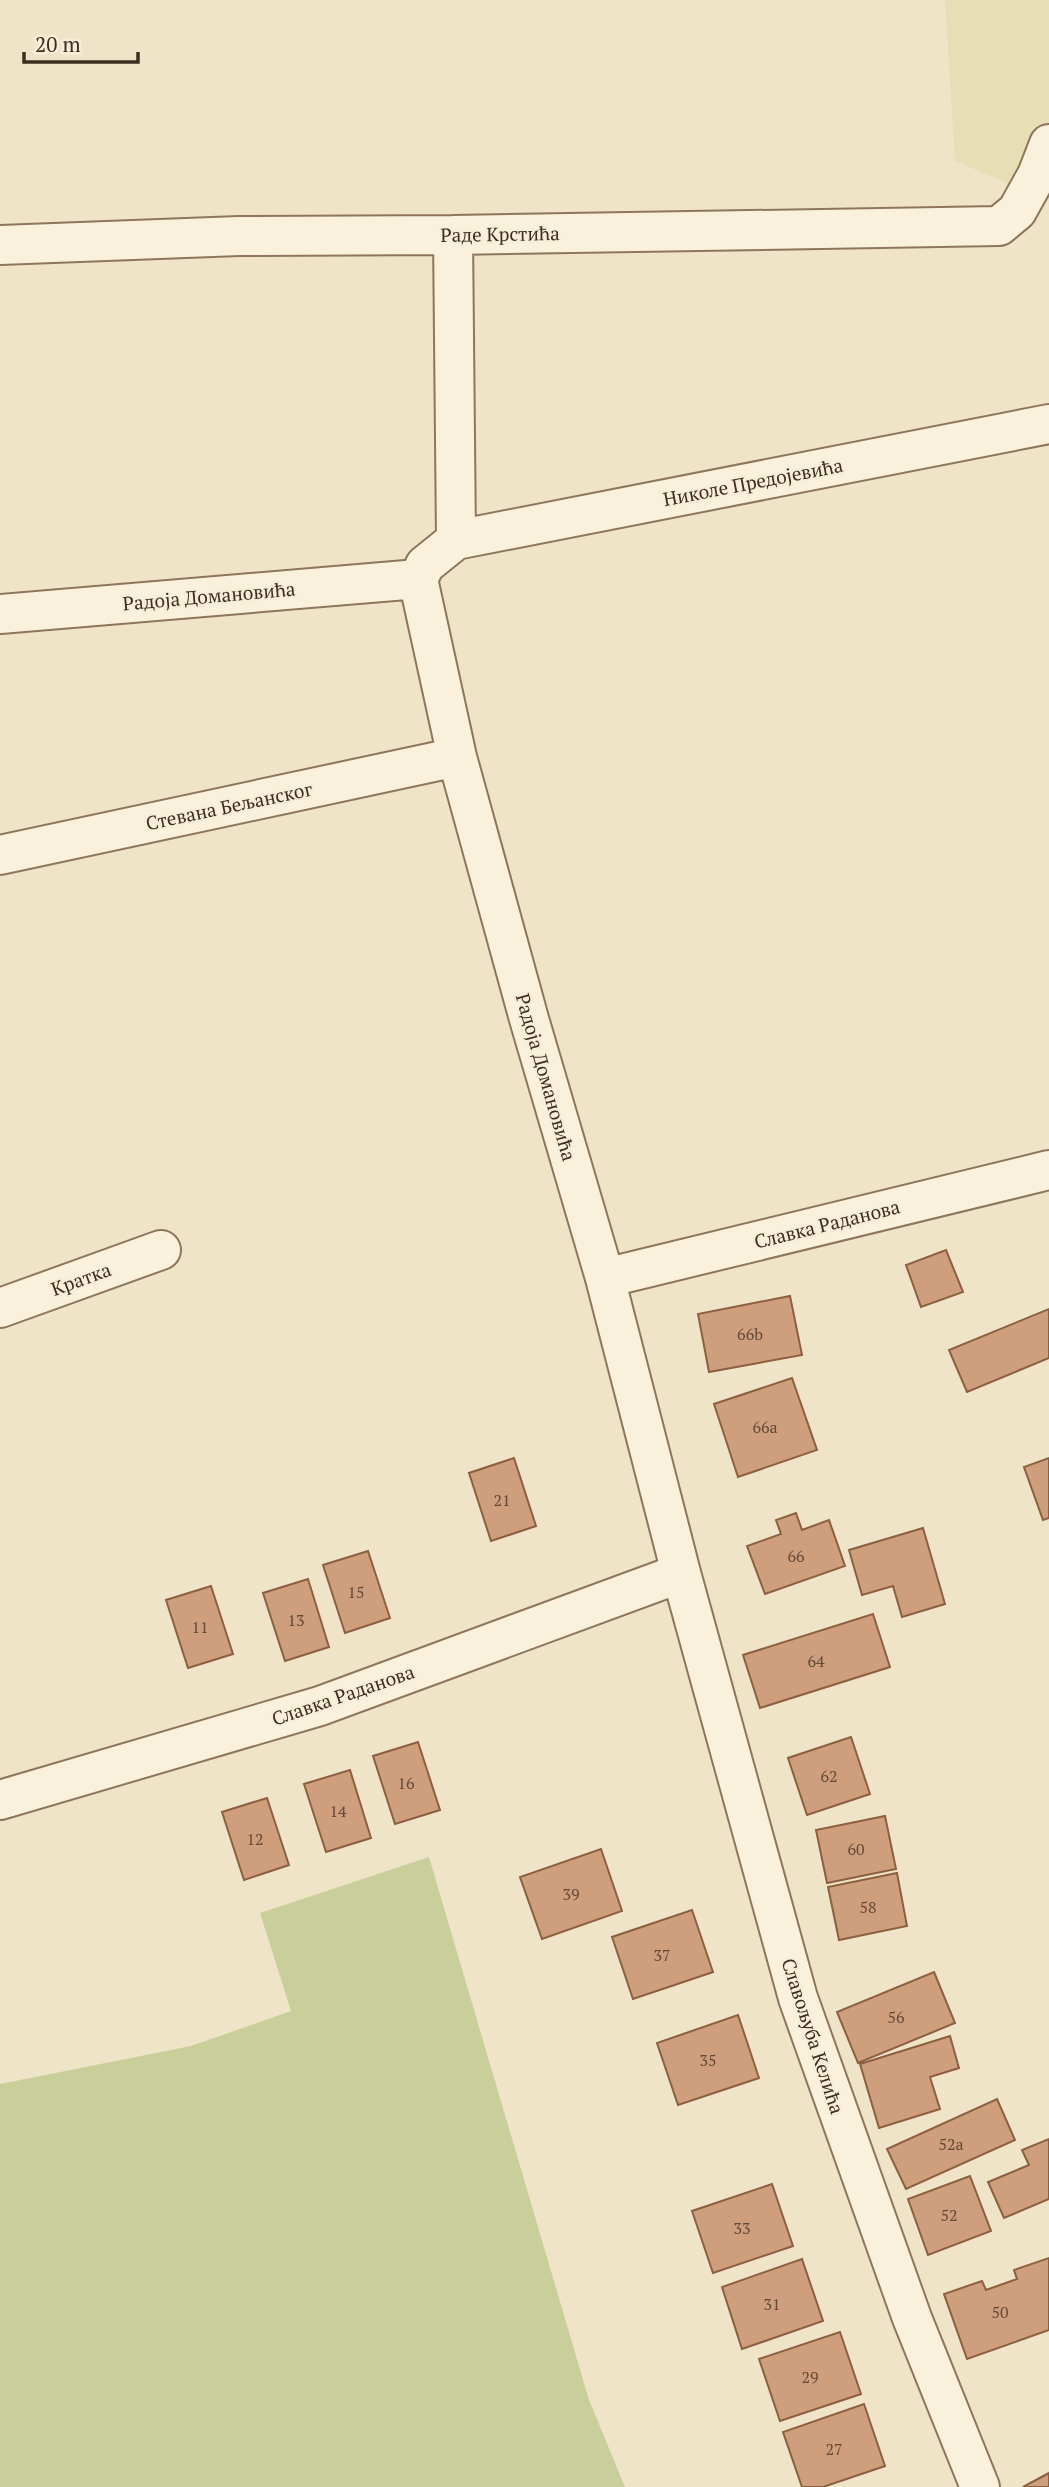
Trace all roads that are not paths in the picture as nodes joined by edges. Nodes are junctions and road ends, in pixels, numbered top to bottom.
1 (1049, 144) edge
2 (453, 235) junction
3 (0, 245) edge
4 (1049, 424) edge
5 (456, 540) junction
6 (418, 579) junction
7 (0, 614) edge
8 (457, 757) junction
9 (0, 855) edge
10 (1049, 1170) edge
11 (161, 1250) dead end
12 (605, 1278) junction
13 (0, 1308) edge
14 (681, 1573) junction
15 (0, 1800) edge
16 (980, 2487) edge

1 - 2 street, Раде Крстића
2 - 3 street, Раде Крстића
2 - 5 street
4 - 5 street, Николе Предојевића
5 - 6 street
6 - 7 street, Радоја Домановића
6 - 8 street, Радоја Домановића
8 - 9 street, Стевана Бељанског
8 - 12 street, Радоја Домановића
10 - 12 street, Славка Раданова
11 - 13 street, Кратка
12 - 14 street, Радоја Домановића
14 - 15 street, Славка Раданова
14 - 16 street, Славољуба Келића

